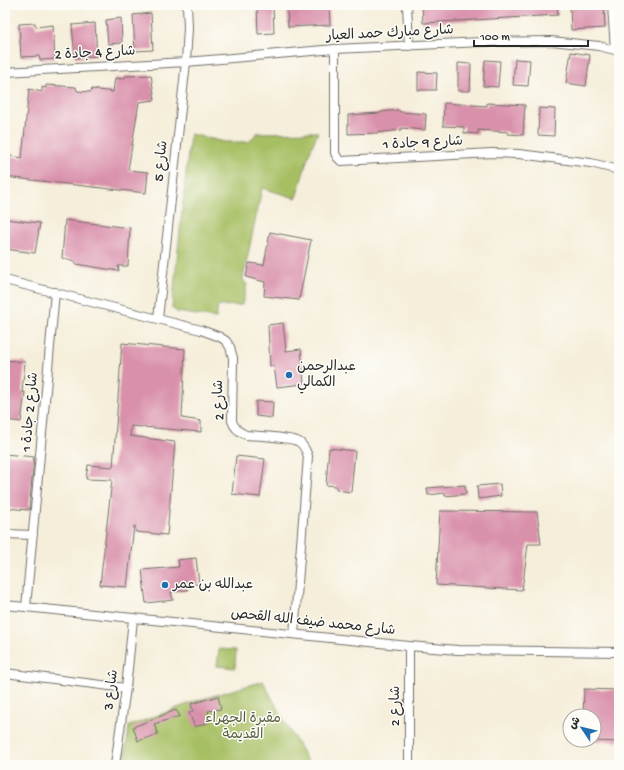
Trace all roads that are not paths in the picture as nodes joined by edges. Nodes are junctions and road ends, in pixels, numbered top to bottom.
1 (187, 5) edge
2 (407, 5) edge
3 (612, 5) edge
4 (409, 46) junction
5 (335, 49) junction
6 (617, 50) edge
7 (186, 62) junction
8 (5, 72) edge
9 (619, 170) edge
10 (5, 280) edge
11 (55, 292) junction
12 (158, 319) junction
13 (5, 534) edge
14 (33, 535) junction
15 (5, 605) edge
16 (26, 608) junction
17 (133, 619) junction
18 (294, 634) junction
19 (409, 646) junction
20 (619, 652) edge
21 (5, 673) edge
22 (126, 688) junction
23 (115, 765) edge
24 (409, 765) edge

1 - 7 street, شارع 5
2 - 4 street
3 - 6 street
4 - 5 street, شارع مبارك حمد العيار
4 - 6 street, شارع مبارك حمد العيار
5 - 7 street, شارع مبارك حمد العيار
5 - 9 street, شارع 9 جادة 1
7 - 8 street, شارع 4 جادة 2
7 - 12 street, شارع 5
10 - 11 street, شارع 2
11 - 12 street, شارع 2
11 - 14 street, شارع 2 جادة 1
12 - 18 street, شارع 2
13 - 14 street
14 - 16 street, شارع 2 جادة 1
15 - 16 street, شارع محمد ضيف الله القحص
16 - 17 street, شارع محمد ضيف الله القحص
17 - 18 street, شارع محمد ضيف الله القحص
17 - 22 street, شارع 3
18 - 19 street, شارع محمد ضيف الله القحص
19 - 20 street, شارع محمد ضيف الله القحص
19 - 24 street, شارع 2
21 - 22 street
22 - 23 street, شارع 3

